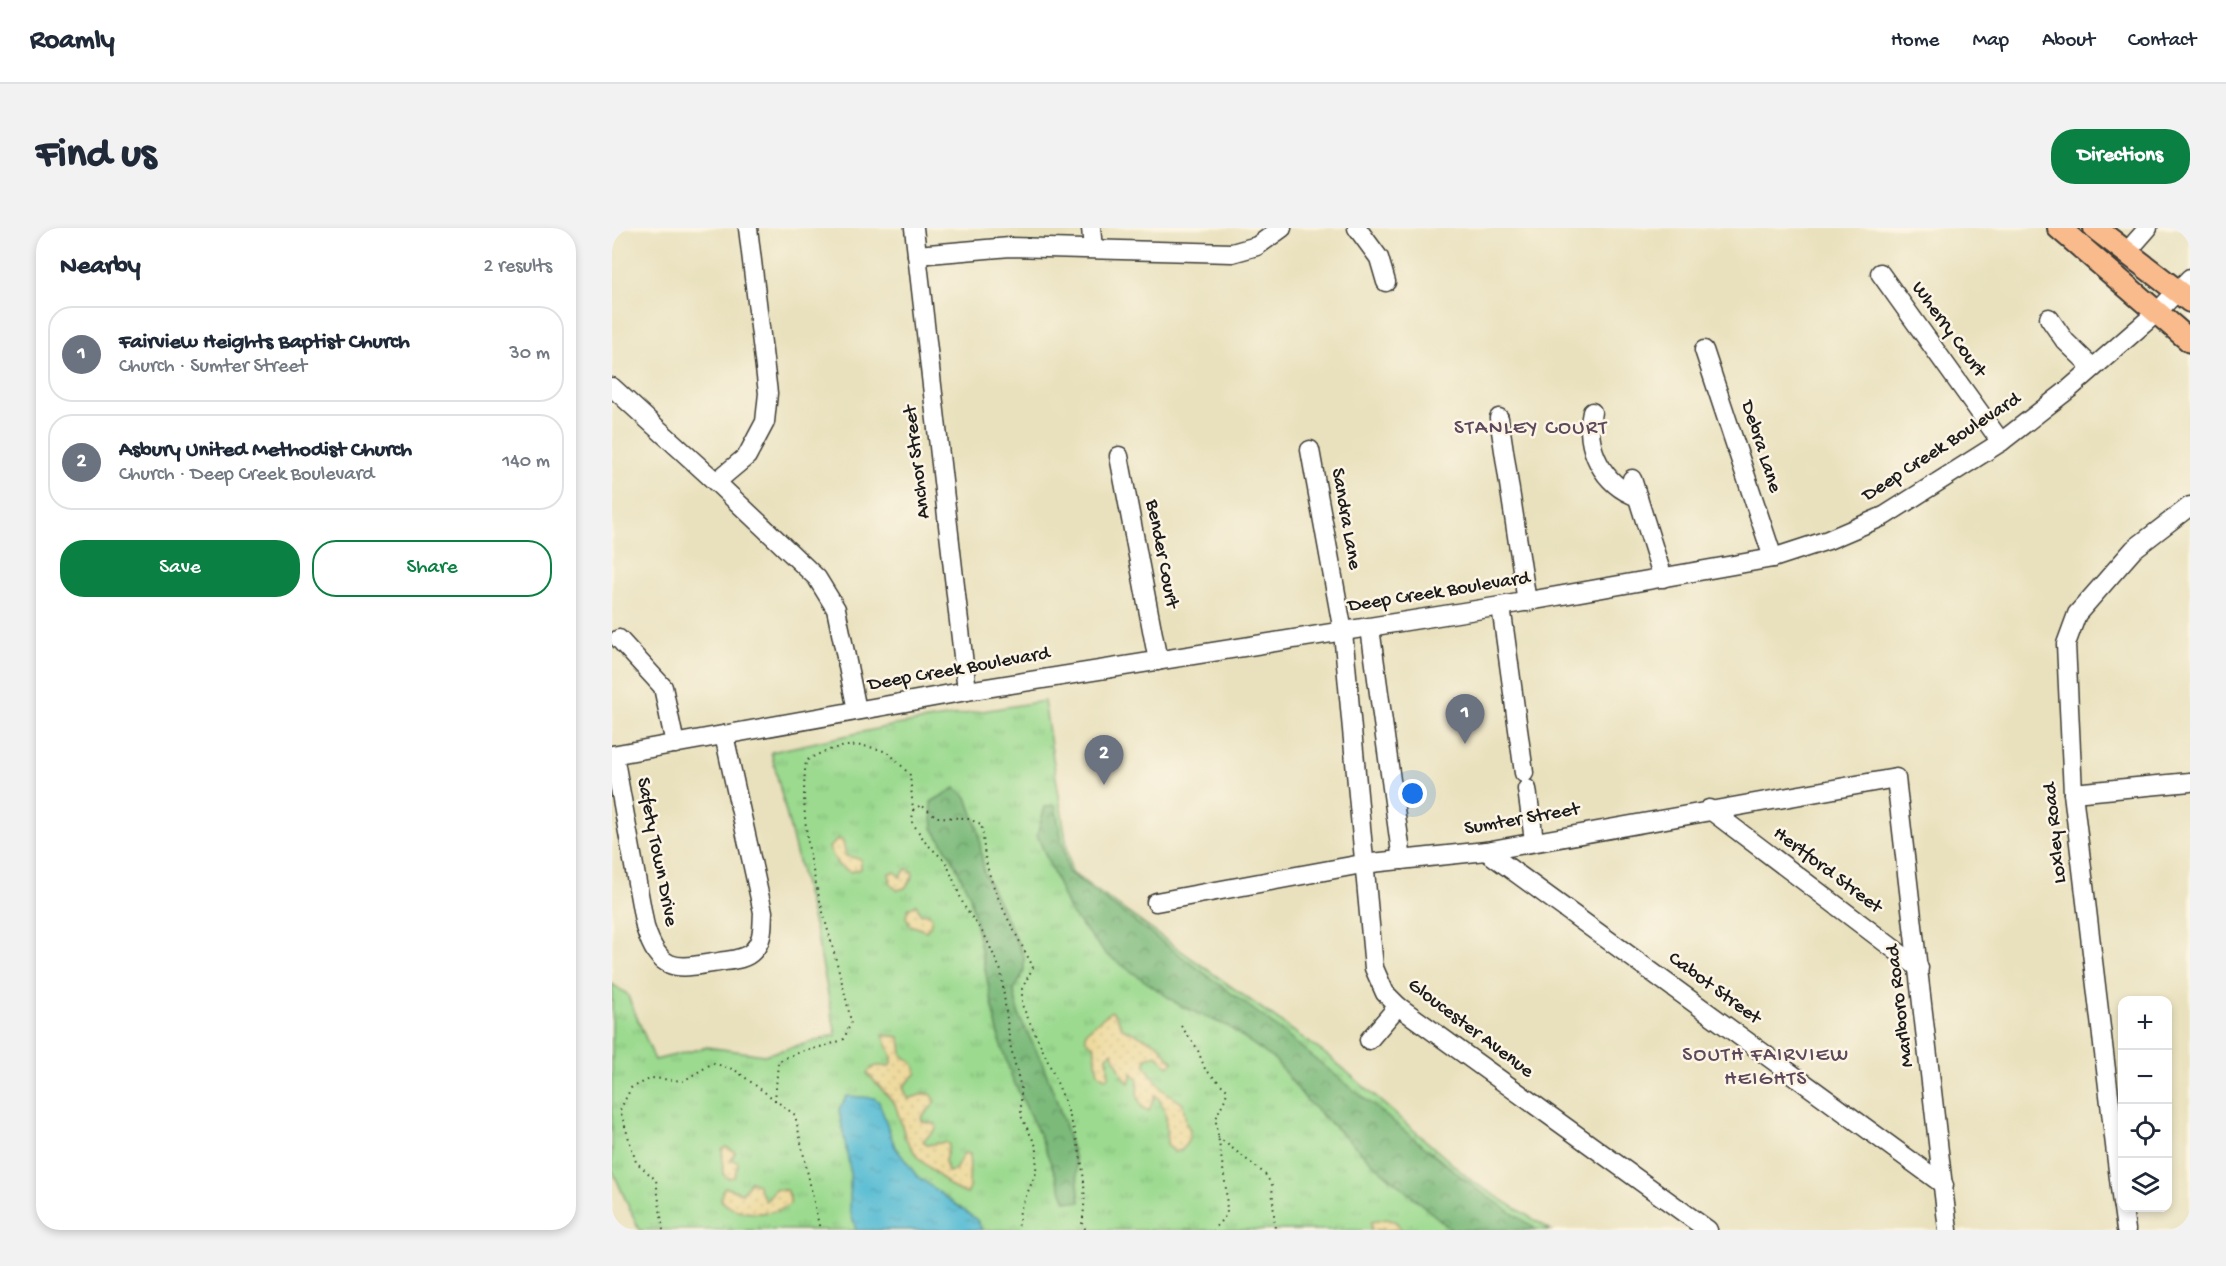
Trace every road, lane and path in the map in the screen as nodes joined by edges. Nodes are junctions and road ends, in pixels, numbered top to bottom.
1 (748, 228) edge
2 (914, 228) edge
3 (1091, 228) edge
4 (1282, 228) edge
5 (1357, 228) edge
6 (2059, 228) edge
7 (2095, 228) edge
8 (2148, 228) edge
9 (1093, 248) junction
10 (2126, 253) junction
11 (917, 255) junction
12 (1880, 273) dead end
13 (1386, 282) dead end
14 (2186, 290) edge
15 (2156, 313) junction
16 (2049, 318) dead end
17 (2190, 341) edge
18 (1704, 350) dead end
19 (2093, 368) junction
20 (612, 387) edge
21 (1592, 412) dead end
22 (1499, 418) dead end
23 (2001, 442) junction
24 (1310, 450) dead end
25 (1119, 456) dead end
26 (1632, 480) dead end
27 (716, 482) junction
28 (1638, 497) junction
29 (2190, 506) edge
30 (1773, 558) junction
31 (1663, 578) junction
32 (1527, 602) junction
33 (1501, 606) junction
34 (1370, 628) junction
35 (1343, 632) junction
36 (620, 639) dead end
37 (1158, 661) junction
38 (967, 691) junction
39 (857, 710) junction
40 (724, 735) junction
41 (675, 744) junction
42 (613, 755) edge
43 (1896, 778) joint
44 (2190, 782) edge
45 (2073, 793) junction
46 (1709, 809) junction
47 (914, 810) junction
48 (1534, 840) junction
49 (1486, 851) junction
50 (1402, 860) junction
51 (1362, 864) junction
52 (1156, 902) dead end
53 (1919, 968) junction
54 (1398, 1006) junction
55 (1181, 1026) dead end
56 (1369, 1040) dead end
57 (775, 1101) junction
58 (1218, 1137) junction
59 (2118, 1165) edge
60 (1944, 1185) junction
61 (2124, 1212) edge
62 (663, 1230) edge
63 (820, 1230) edge
64 (1018, 1230) edge
65 (1086, 1230) edge
66 (1213, 1230) edge
67 (1275, 1230) edge
68 (1707, 1230) edge
69 (1948, 1230) edge
70 (2126, 1230) edge

1 - 27 street
2 - 11 street, Anchor Street
3 - 9 street
4 - 9 street
5 - 13 street
6 - 15 main road
7 - 10 main road
8 - 10 street
9 - 11 street
10 - 14 main road
11 - 38 street, Anchor Street
12 - 23 street, Wherry Court
14 - 15 street, Deep Creek Boulevard
15 - 17 main road
15 - 19 street, Deep Creek Boulevard
16 - 19 street
18 - 30 street, Debra Lane
19 - 23 street, Deep Creek Boulevard
20 - 27 street
21 - 28 street
22 - 32 street
23 - 30 street, Deep Creek Boulevard
24 - 35 street, Sandra Lane
25 - 37 street, Bender Court
26 - 28 street
27 - 39 street
28 - 31 street
29 - 45 street, Loxley Road
30 - 31 street, Deep Creek Boulevard
31 - 32 street, Deep Creek Boulevard
32 - 33 street, Deep Creek Boulevard
33 - 34 street, Deep Creek Boulevard
33 - 48 street
34 - 35 street, Deep Creek Boulevard
34 - 50 street
35 - 37 street, Deep Creek Boulevard
35 - 51 street, Gloucester Avenue
36 - 41 street
37 - 38 street, Deep Creek Boulevard
38 - 39 street, Deep Creek Boulevard
39 - 40 street, Deep Creek Boulevard
40 - 41 street, Deep Creek Boulevard
40 - 42 street, Safety Town Drive
41 - 42 street, Deep Creek Boulevard
43 - 46 street, Sumter Street
43 - 53 street, Marlboro Road
44 - 45 street
45 - 59 street, Loxley Road
46 - 48 street, Sumter Street
46 - 53 street, Hertford Street
47 - 57 path
47 - 64 path
47 - 65 path
48 - 49 street, Sumter Street
49 - 50 street, Sumter Street
49 - 60 street, Cabot Street
50 - 51 street, Sumter Street
51 - 52 street, Sumter Street
51 - 54 street, Gloucester Avenue
53 - 60 street, Marlboro Road
54 - 56 street
54 - 68 street, Gloucester Avenue
55 - 58 path
57 - 62 path
57 - 63 path
58 - 66 path
58 - 67 path
60 - 69 street, Marlboro Road
61 - 70 street, Loxley Road

